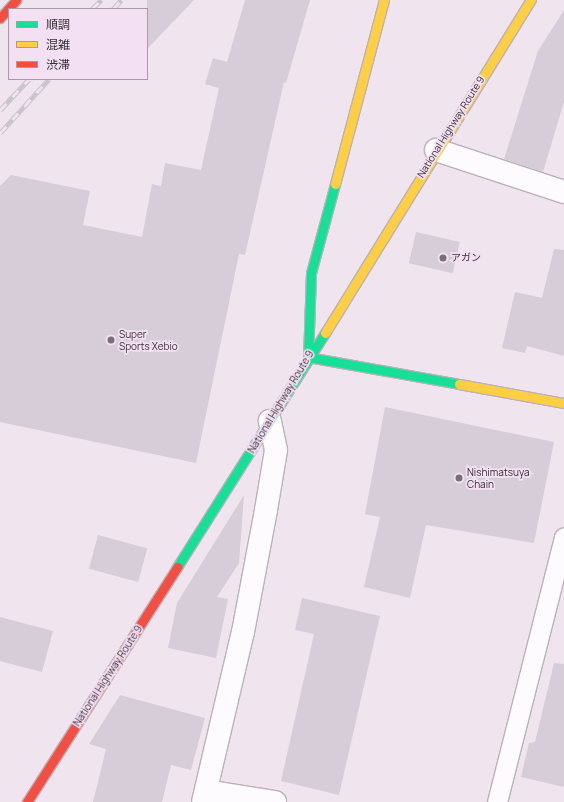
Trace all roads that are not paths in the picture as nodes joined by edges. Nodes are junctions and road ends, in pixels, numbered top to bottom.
1 (16, 0) edge
2 (384, 0) edge
3 (531, 0) edge
4 (9, 8) edge
5 (8, 9) edge
6 (0, 18) edge
7 (436, 150) junction
8 (564, 192) edge
9 (308, 357) junction
10 (564, 402) edge
11 (270, 421) junction
12 (564, 537) edge
13 (205, 797) edge
14 (27, 802) edge
15 (275, 802) edge
16 (497, 802) edge

1 - 4 main road
2 - 9 main road
3 - 7 main road, National Highway Route 9
5 - 6 main road
7 - 8 street
7 - 9 main road, National Highway Route 9
9 - 10 main road
9 - 11 main road, National Highway Route 9
11 - 13 street
11 - 14 main road, National Highway Route 9
12 - 16 lane
13 - 15 street

